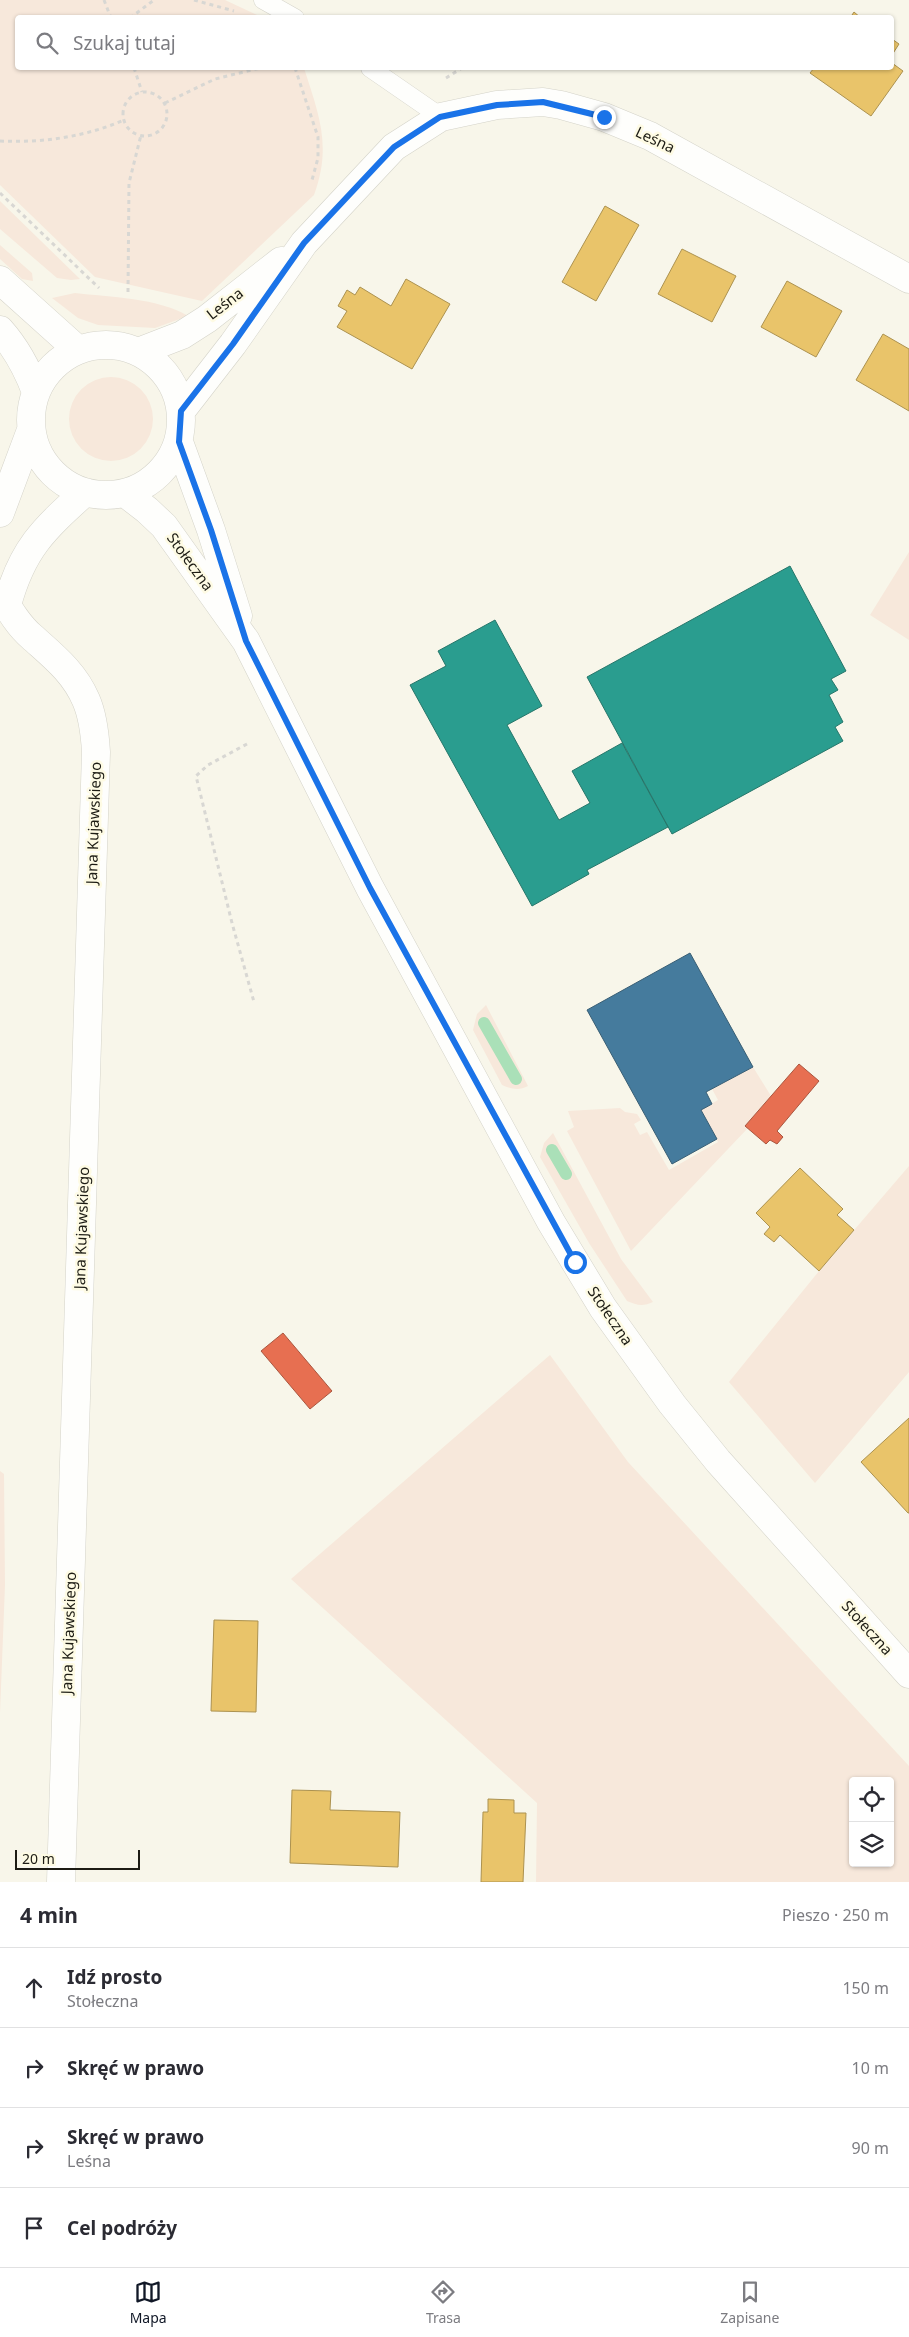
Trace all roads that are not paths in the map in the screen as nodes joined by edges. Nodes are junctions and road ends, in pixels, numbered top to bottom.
1 (263, 0) edge
2 (290, 15) edge
3 (373, 70) edge
4 (440, 117) junction
5 (304, 243) junction
6 (909, 279) edge
7 (0, 280) edge
8 (0, 330) edge
9 (78, 350) junction
10 (138, 352) junction
11 (36, 392) junction
12 (181, 411) junction
13 (31, 430) junction
14 (179, 442) junction
15 (85, 492) junction
16 (124, 493) junction
17 (0, 513) edge
18 (3, 599) edge
19 (246, 641) junction
20 (909, 1674) edge
21 (61, 1882) edge

1 - 2 lane
3 - 4 lane
4 - 5 main road, Leśna
4 - 6 main road, Leśna
5 - 10 main road, Leśna
5 - 12 main road, Leśna
7 - 9 main road
8 - 11 main road
9 - 10 main road
9 - 11 main road
10 - 12 main road
11 - 13 main road
12 - 14 main road
13 - 15 main road
13 - 17 main road
14 - 16 main road
14 - 19 main road, Stołeczna
15 - 16 main road
15 - 18 main road, Jana Kujawskiego
16 - 19 main road, Stołeczna
18 - 21 main road, Jana Kujawskiego
19 - 20 main road, Stołeczna

